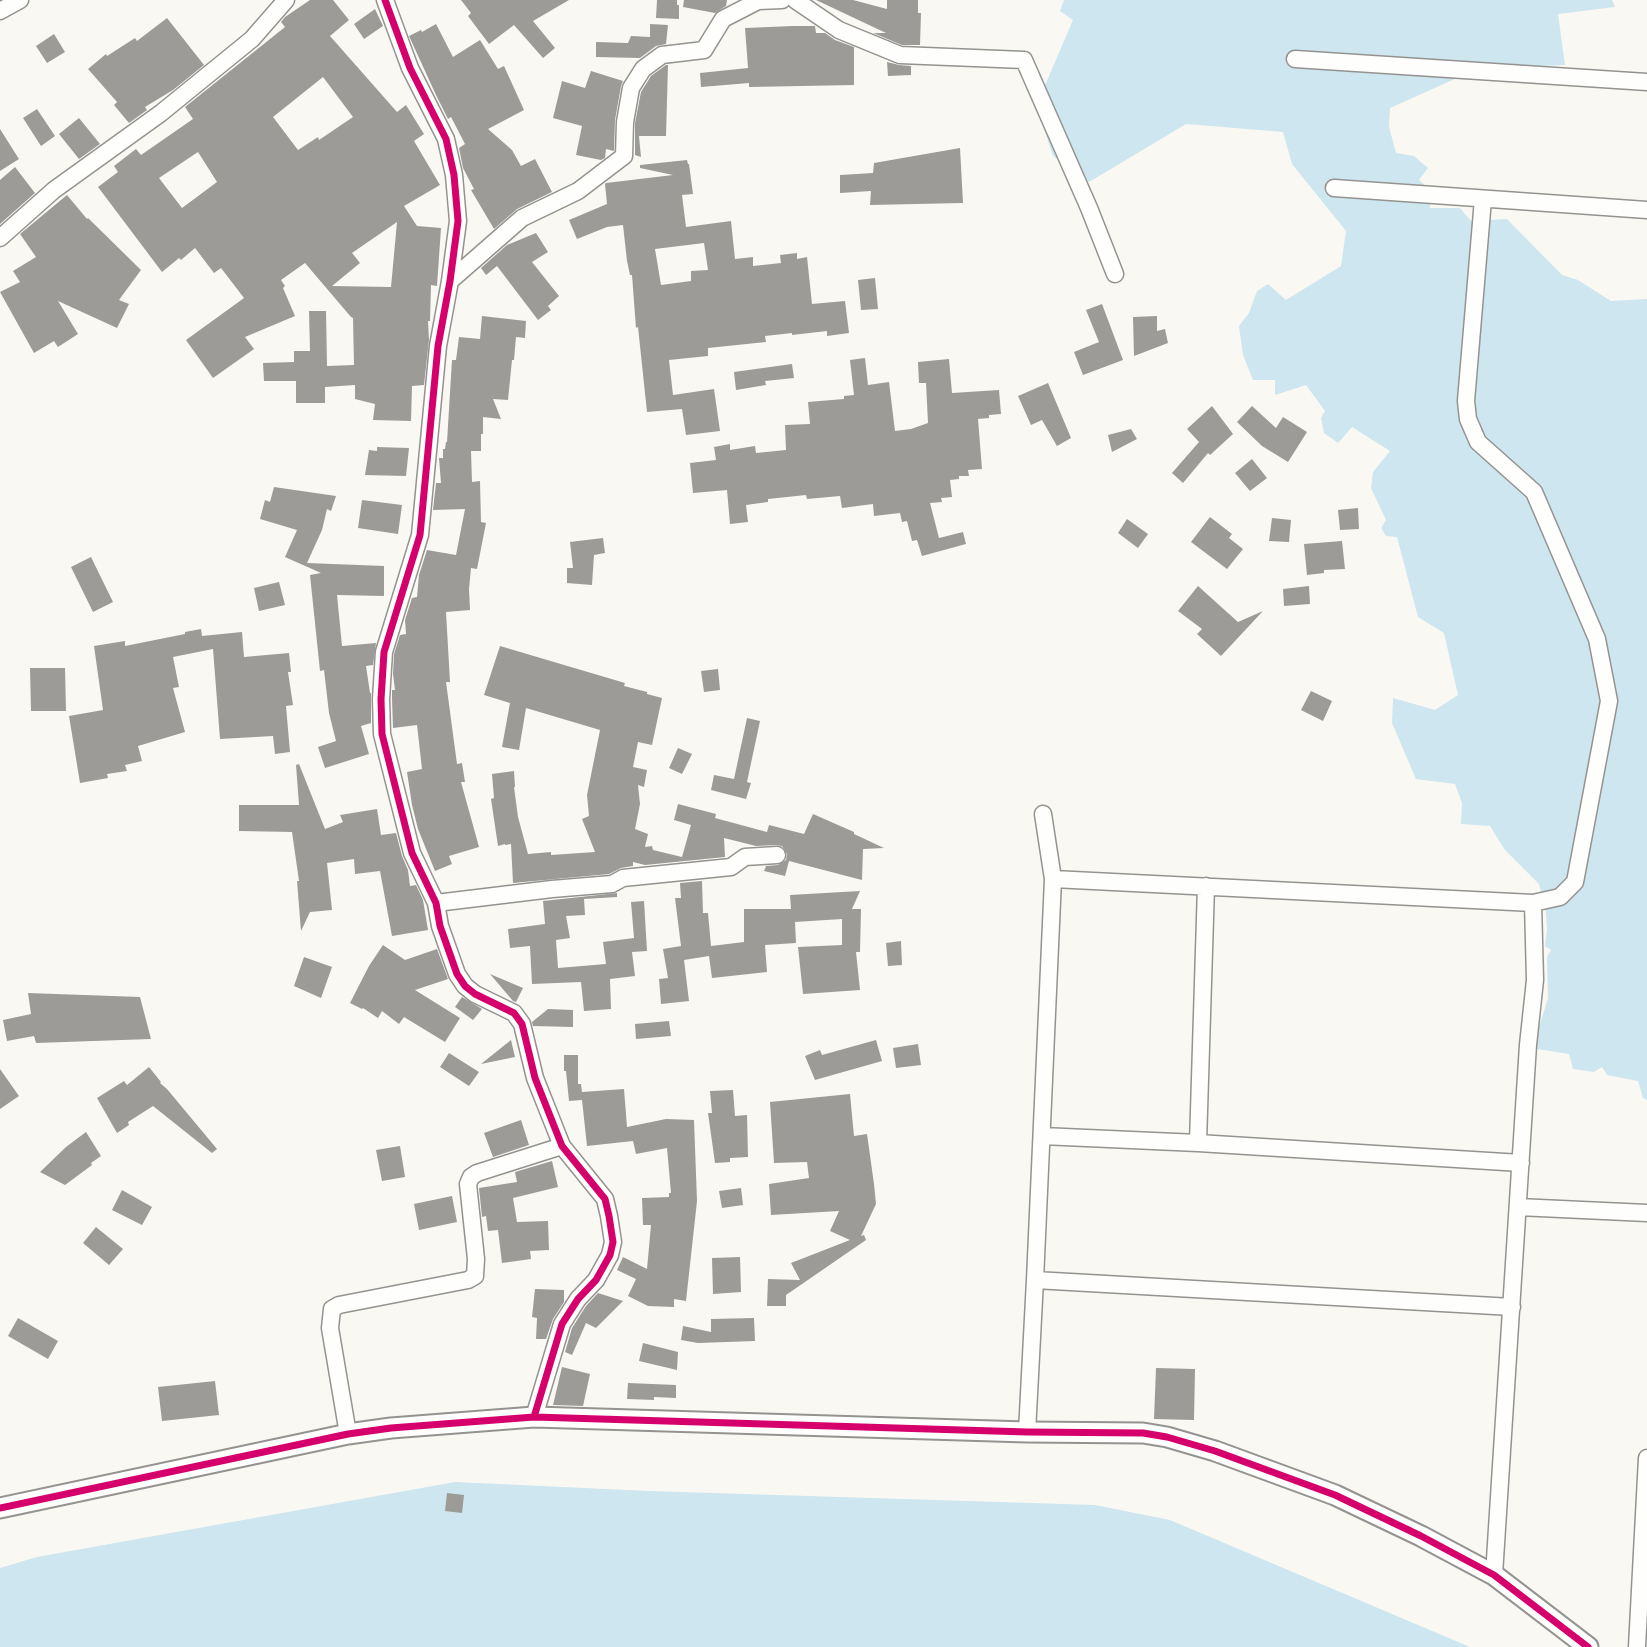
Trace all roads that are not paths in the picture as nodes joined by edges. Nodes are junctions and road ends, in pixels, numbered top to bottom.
1 (20, 0) edge
2 (286, 0) edge
3 (385, 0) edge
4 (782, 0) edge
5 (795, 0) edge
6 (0, 10) edge
7 (1294, 59) dead end
8 (1647, 82) edge
9 (1334, 188) dead end
10 (1483, 199) junction
11 (1647, 211) edge
12 (0, 239) edge
13 (1115, 274) dead end
14 (450, 281) junction
15 (1043, 814) dead end
16 (777, 855) dead end
17 (1053, 879) junction
18 (1206, 886) junction
19 (436, 903) junction
20 (1533, 903) junction
21 (1042, 1136) junction
22 (1198, 1143) junction
23 (562, 1146) junction
24 (1521, 1163) junction
25 (1518, 1208) junction
26 (1647, 1213) edge
27 (1035, 1280) junction
28 (1511, 1307) junction
29 (534, 1417) junction
30 (1027, 1432) junction
31 (348, 1434) junction
32 (1647, 1458) edge
33 (3, 1504) edge
34 (1494, 1575) junction
35 (1588, 1647) edge
36 (1637, 1647) edge

1 - 6 street
2 - 12 street
3 - 14 street
4 - 14 street
5 - 13 street
7 - 8 street
9 - 10 street
10 - 11 street
10 - 20 street
14 - 19 street
15 - 17 street
16 - 19 street
17 - 18 street
17 - 21 street
18 - 20 street
18 - 22 street
19 - 23 street
20 - 24 street
21 - 22 street
21 - 27 street
22 - 24 street
23 - 29 street
23 - 31 street
24 - 25 street
25 - 26 street
25 - 28 street
27 - 28 street
27 - 30 street
28 - 34 street
29 - 30 street
29 - 31 street
30 - 34 street
31 - 33 street
32 - 36 street
34 - 35 street

